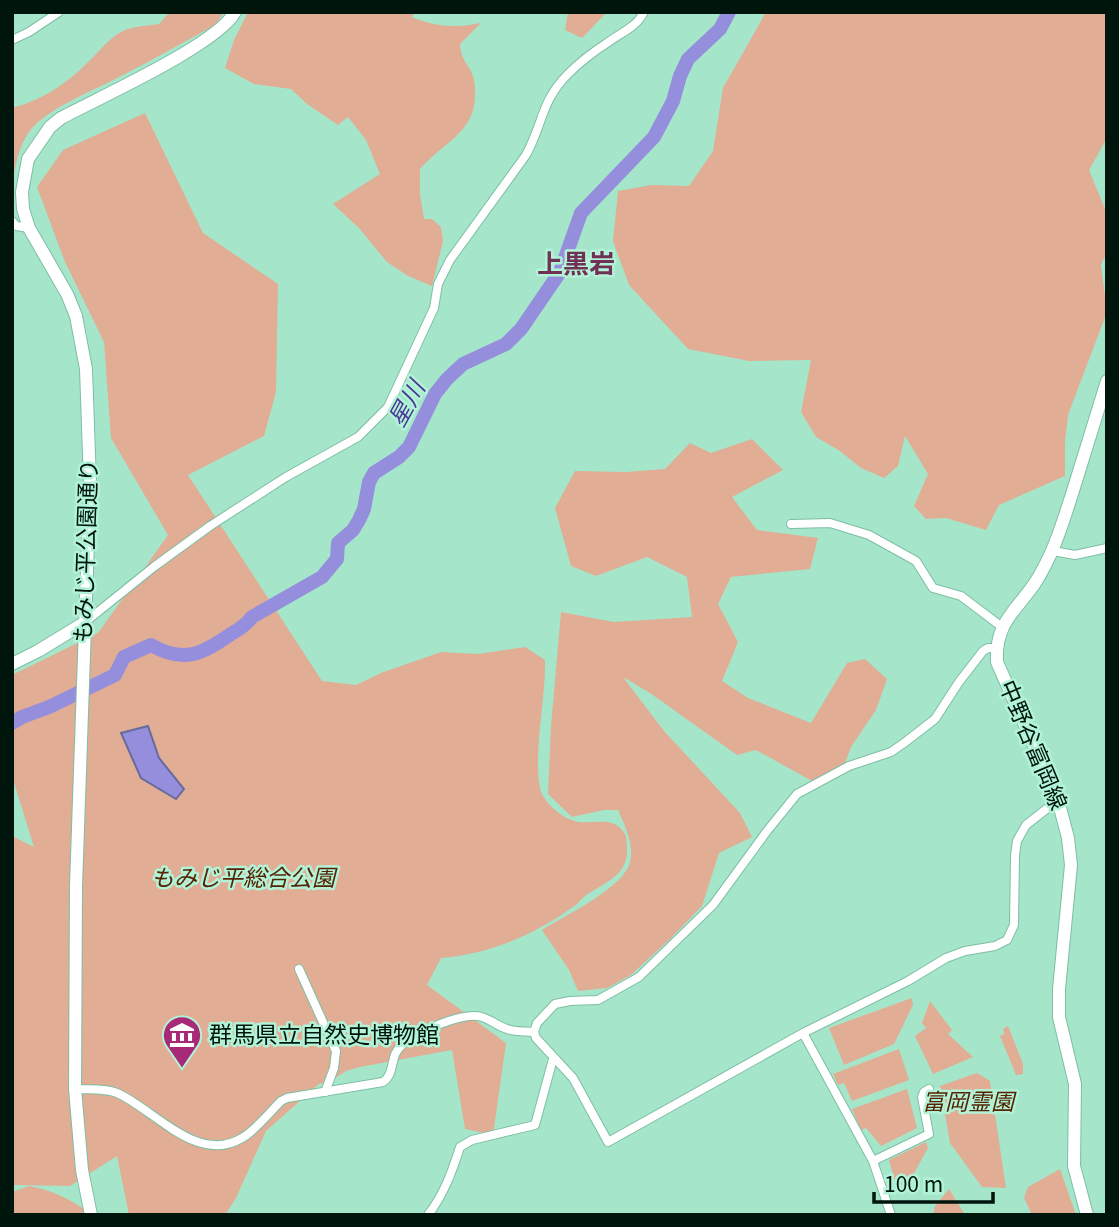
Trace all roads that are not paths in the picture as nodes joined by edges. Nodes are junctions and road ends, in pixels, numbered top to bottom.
1 (59, 12) edge
2 (235, 12) edge
3 (644, 12) edge
4 (12, 40) edge
5 (12, 221) edge
6 (29, 228) junction
7 (1107, 381) edge
8 (791, 524) dead end
9 (1106, 549) edge
10 (1053, 551) junction
11 (84, 623) junction
12 (1002, 627) junction
13 (996, 648) junction
14 (12, 664) edge
15 (1058, 800) junction
16 (299, 969) dead end
17 (534, 1032) junction
18 (803, 1033) junction
19 (553, 1059) junction
20 (75, 1089) junction
21 (929, 1089) dead end
22 (325, 1092) junction
23 (873, 1161) junction
24 (90, 1215) edge
25 (428, 1215) edge
26 (891, 1215) edge
27 (1087, 1215) edge

1 - 4 street
2 - 6 street, もみじ平公園通り
3 - 11 street
5 - 6 street
6 - 11 street, もみじ平公園通り
7 - 10 street, 中野谷富岡線
8 - 12 street
9 - 10 street
10 - 12 street, 中野谷富岡線
11 - 14 street
11 - 20 street, もみじ平公園通り
12 - 13 street, 中野谷富岡線
13 - 15 street, 中野谷富岡線
13 - 17 street
15 - 18 street
15 - 27 street, 中野谷富岡線
16 - 22 street
17 - 19 street
17 - 22 street
18 - 19 street
18 - 23 street
19 - 25 street
20 - 22 street
20 - 24 street, もみじ平公園通り
21 - 23 street
23 - 26 street

